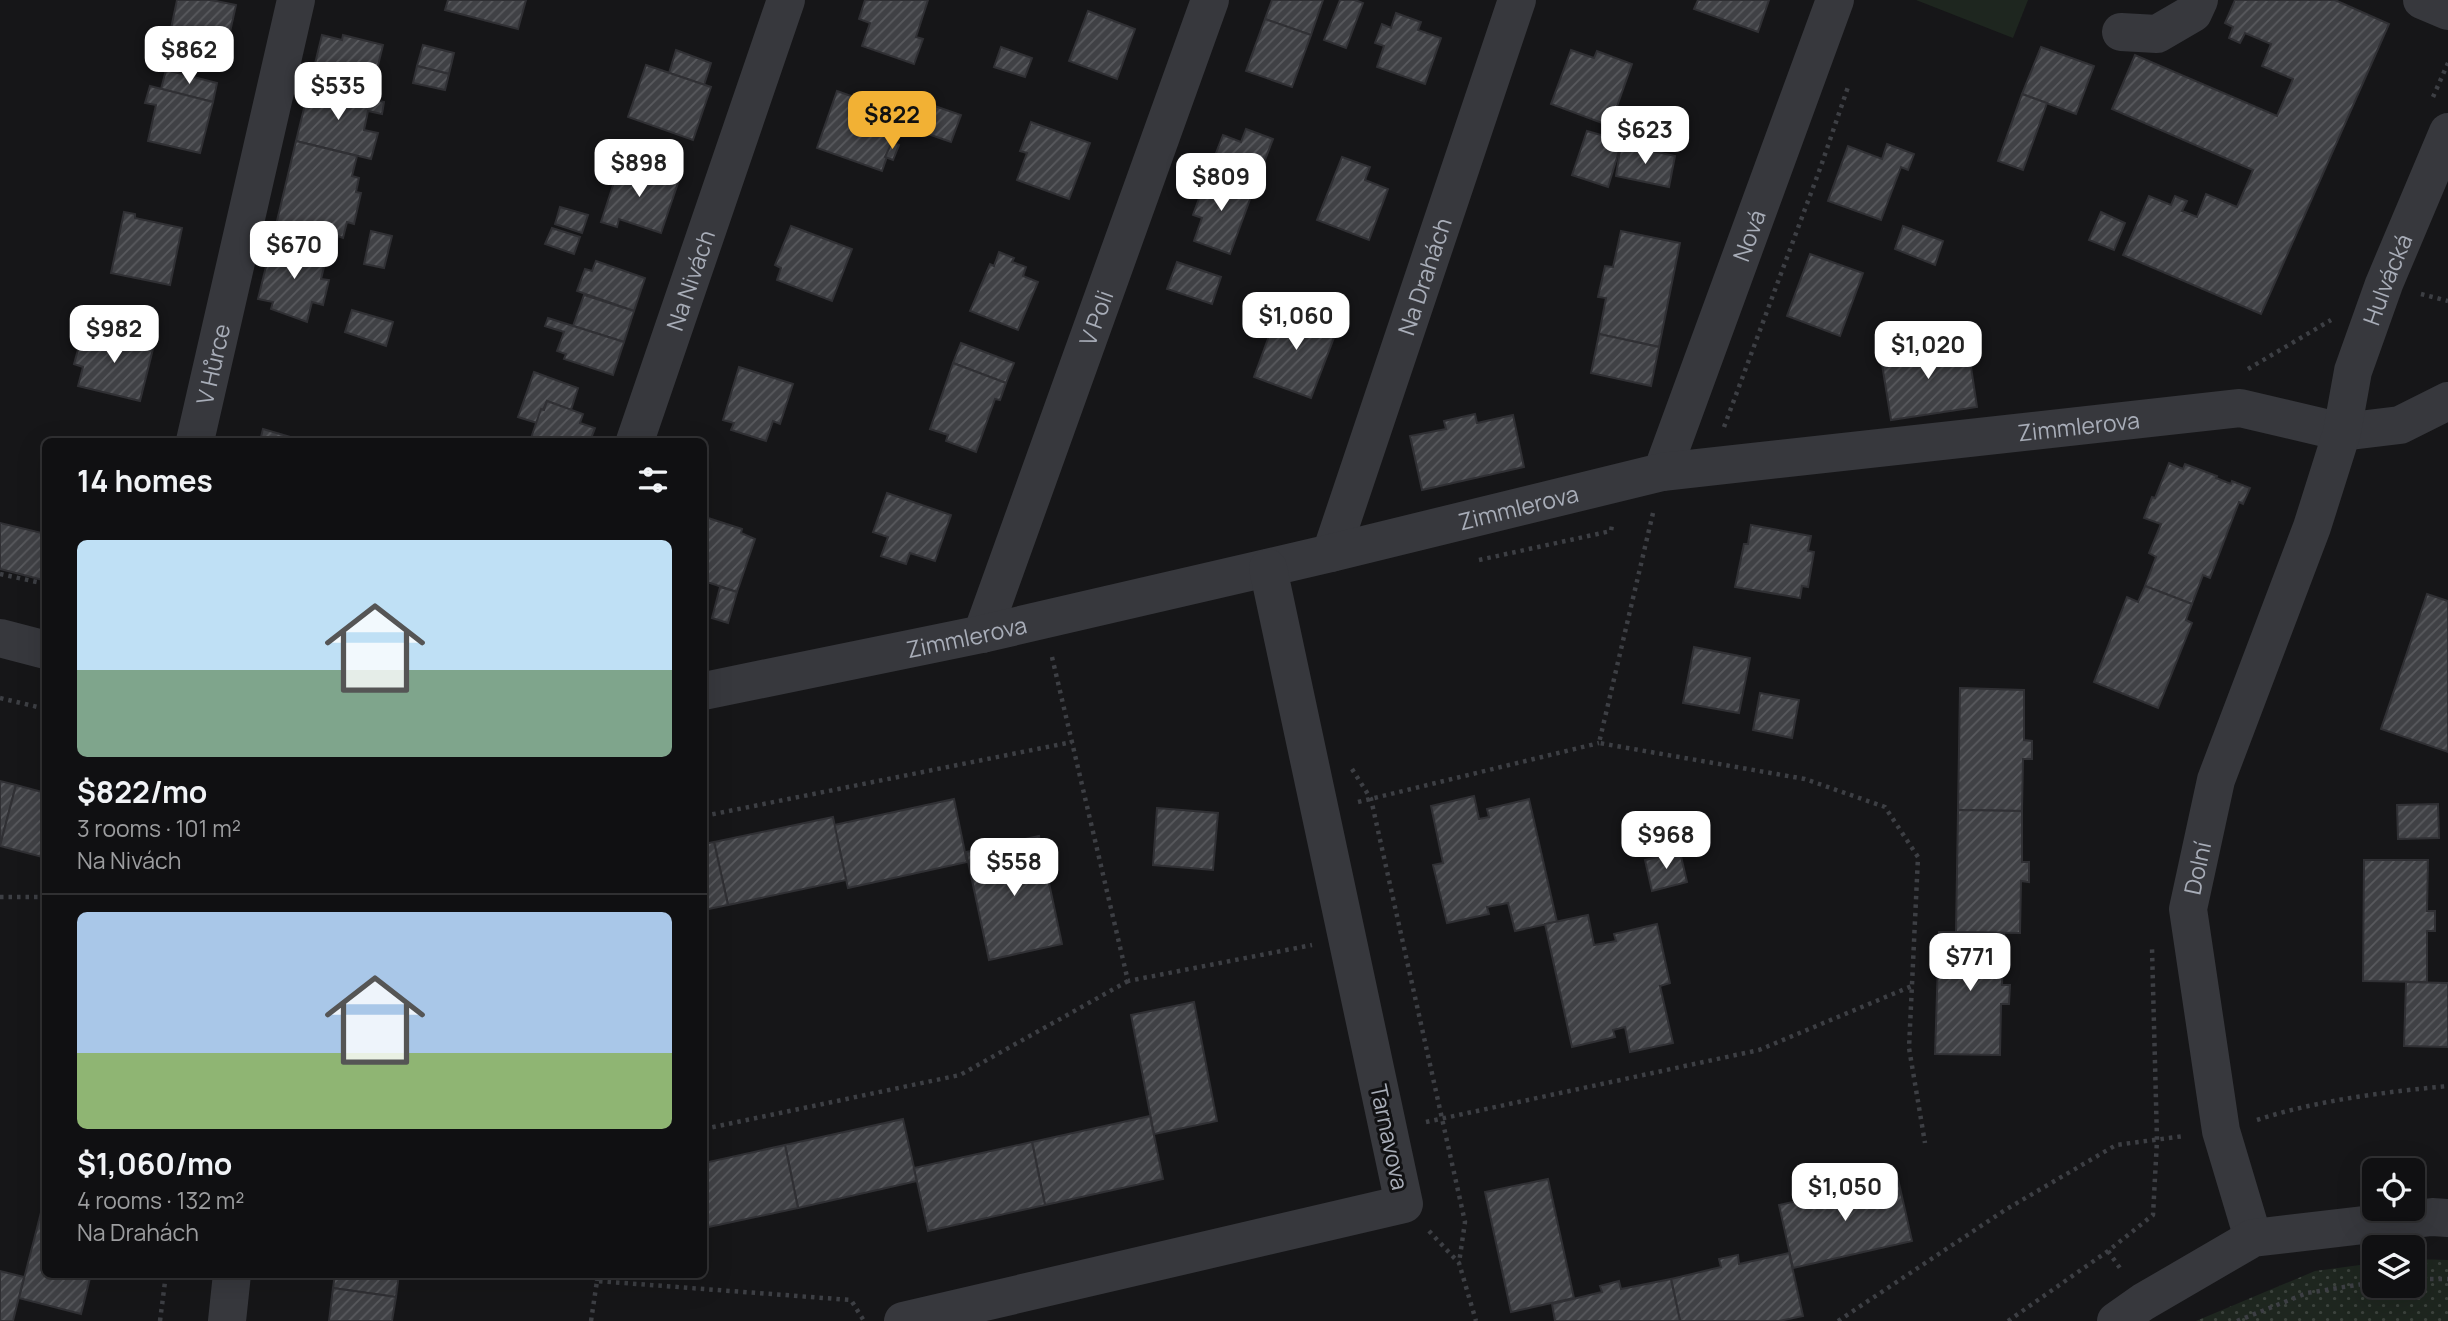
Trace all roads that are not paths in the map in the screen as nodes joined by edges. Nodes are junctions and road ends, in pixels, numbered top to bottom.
1 (296, 0) edge
2 (786, 0) edge
3 (1210, 0) edge
4 (1517, 0) edge
5 (1835, 0) edge
6 (2199, 0) edge
7 (2422, 0) edge
8 (2448, 11) edge
9 (2121, 33) dead end
10 (2440, 116) edge
11 (2448, 401) edge
12 (2342, 432) junction
13 (196, 438) edge
14 (636, 438) edge
15 (1662, 472) junction
16 (1331, 553) junction
17 (1268, 568) junction
18 (982, 634) junction
19 (0, 638) edge
20 (42, 649) edge
21 (707, 690) edge
22 (2448, 1218) edge
23 (2253, 1238) junction
24 (232, 1278) edge
25 (227, 1321) edge
26 (903, 1321) edge
27 (2116, 1321) edge

1 - 13 street, V Hůrce
2 - 14 street, Na Nivách
3 - 18 street, V Poli
4 - 16 street, Na Drahách
5 - 15 street, Nová
6 - 9 street
7 - 8 street
10 - 12 street, Hulvácká
11 - 12 street
12 - 15 street, Zimmlerova
12 - 23 street, Dolní
15 - 16 street, Zimmlerova
16 - 17 street, Zimmlerova
17 - 18 street, Zimmlerova
17 - 26 street, Tarnavova
18 - 21 street, Zimmlerova
19 - 20 street
22 - 23 street
23 - 27 street
24 - 25 street

